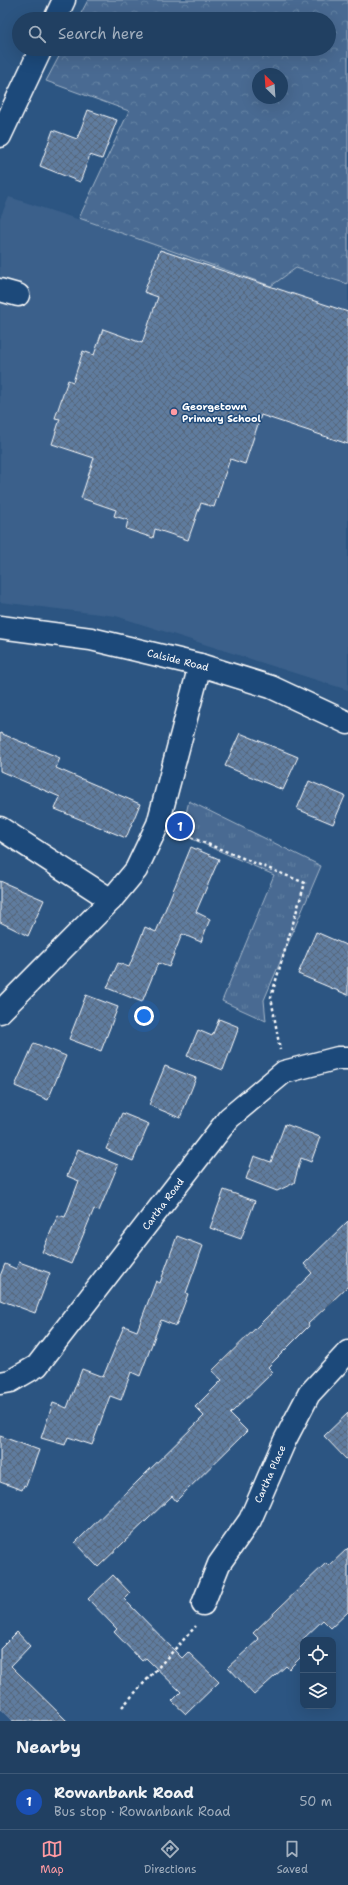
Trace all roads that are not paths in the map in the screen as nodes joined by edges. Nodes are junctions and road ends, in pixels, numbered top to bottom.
1 (64, 0) edge
2 (59, 12) edge
3 (38, 56) edge
4 (0, 136) edge
5 (0, 626) edge
6 (200, 665) junction
7 (348, 722) edge
8 (0, 828) edge
9 (112, 900) junction
10 (0, 1012) edge
11 (348, 1058) edge
12 (348, 1352) edge
13 (0, 1383) edge
14 (203, 1604) road end

1 - 2 street
3 - 4 street
5 - 6 street, Calside Road
6 - 7 street, Calside Road
6 - 9 street
8 - 9 street
9 - 10 street
11 - 13 street, Cartha Road
12 - 14 street, Cartha Place

